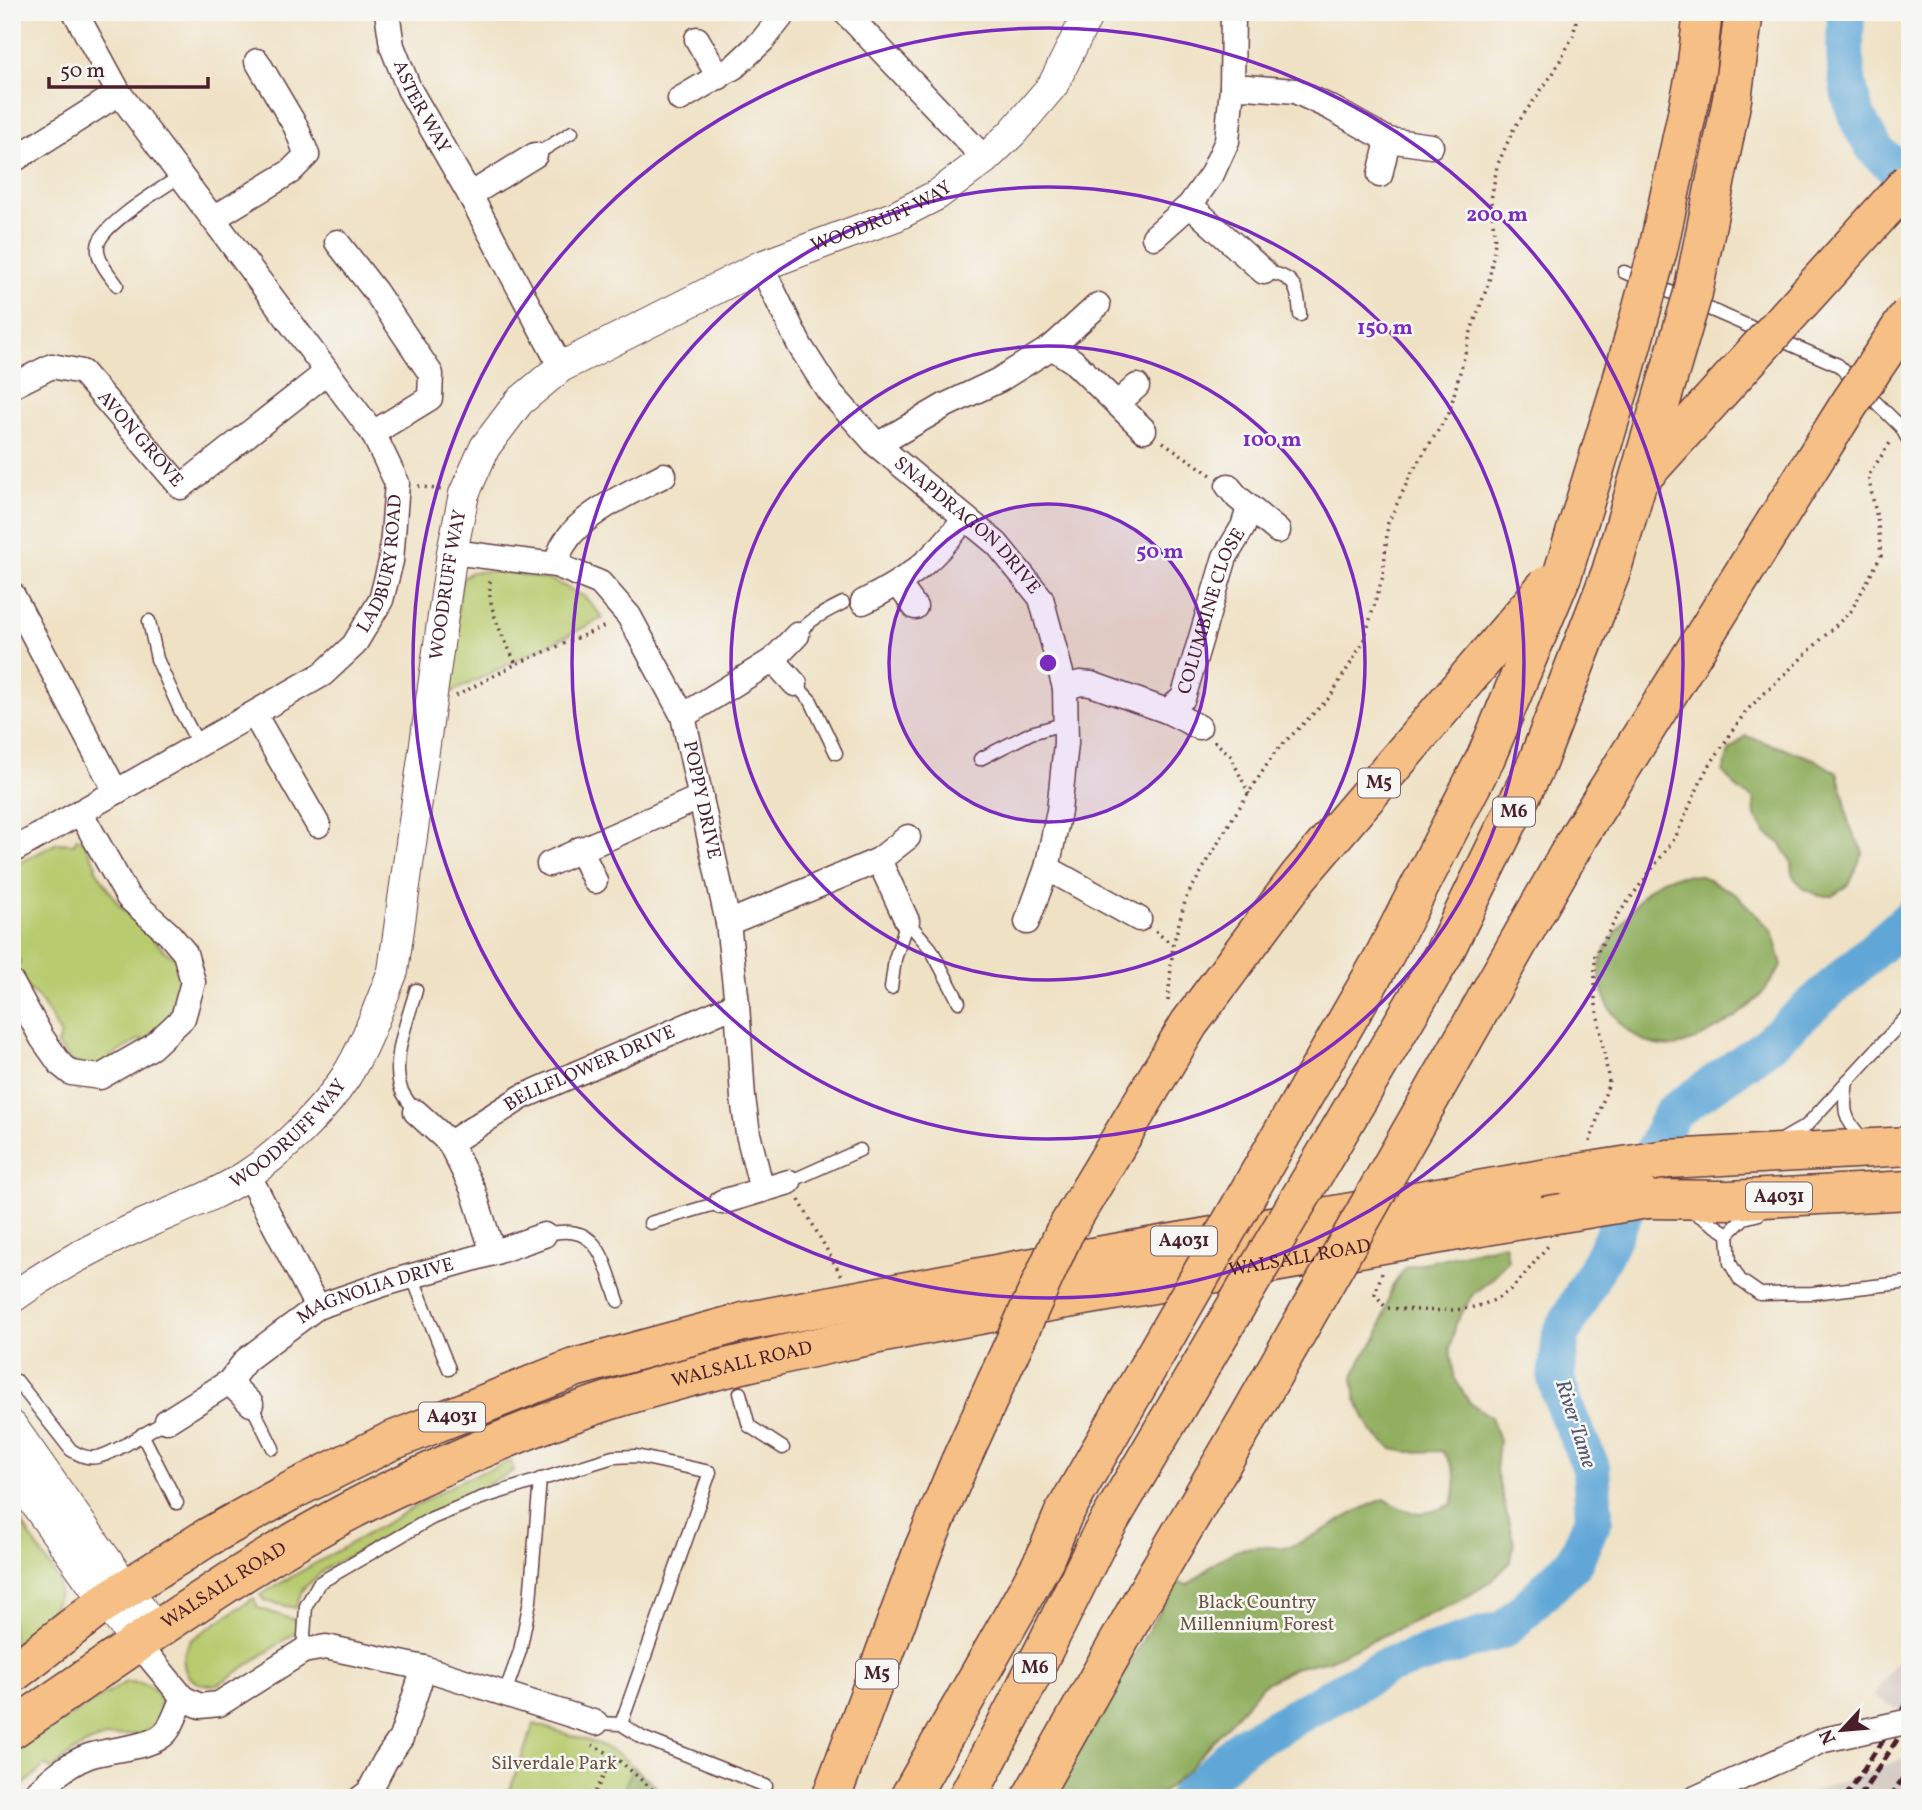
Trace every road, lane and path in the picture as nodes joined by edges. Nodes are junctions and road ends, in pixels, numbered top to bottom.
1 (75, 12) edge
2 (387, 12) edge
3 (785, 12) edge
4 (845, 12) edge
5 (1089, 12) edge
6 (1233, 12) edge
7 (1578, 12) edge
8 (1703, 12) edge
9 (1744, 12) edge
10 (697, 39) dead end
11 (257, 61) dead end
12 (719, 77) junction
13 (1232, 88) junction
14 (119, 93) junction
15 (680, 99) dead end
16 (572, 132) dead end
17 (1388, 140) junction
18 (1431, 146) dead end
19 (535, 155) joint
20 (985, 159) junction
21 (12, 161) edge
22 (182, 175) junction
23 (1380, 175) dead end
24 (1910, 181) edge
25 (470, 195) junction
26 (1190, 205) junction
27 (214, 218) junction
28 (1154, 237) dead end
29 (337, 242) dead end
30 (761, 266) junction
31 (1264, 272) joint
32 (1624, 272) dead end
33 (117, 285) dead end
34 (1098, 305) dead end
35 (1910, 314) edge
36 (1300, 315) dead end
37 (1052, 348) junction
38 (561, 367) junction
39 (327, 372) junction
40 (12, 386) edge
41 (1137, 386) dead end
42 (1116, 404) junction
43 (1901, 427) junction
44 (1144, 430) joint
45 (373, 433) junction
46 (1910, 443) edge
47 (877, 445) junction
48 (664, 475) dead end
49 (397, 483) junction
50 (1228, 486) joint
51 (464, 494) junction
52 (1250, 508) junction
53 (964, 519) junction
54 (1278, 531) dead end
55 (452, 552) junction
56 (493, 558) junction
57 (556, 565) junction
58 (899, 585) junction
59 (12, 594) edge
60 (853, 602) joint
61 (915, 607) dead end
62 (629, 616) junction
63 (149, 621) dead end
64 (797, 635) joint
65 (773, 660) junction
66 (516, 664) junction
67 (795, 684) joint
68 (1065, 688) junction
69 (430, 710) junction
70 (1167, 711) junction
71 (254, 714) junction
72 (683, 716) junction
73 (1066, 723) junction
74 (1199, 727) joint
75 (199, 745) junction
76 (836, 753) dead end
77 (980, 759) dead end
78 (116, 792) junction
79 (1249, 794) junction
80 (701, 797) junction
81 (80, 813) junction
82 (318, 825) dead end
83 (908, 836) dead end
84 (580, 849) junction
85 (12, 851) edge
86 (879, 860) junction
87 (549, 864) dead end
88 (1047, 868) junction
89 (595, 881) dead end
90 (1139, 919) dead end
91 (907, 921) junction
92 (1027, 922) dead end
93 (728, 923) junction
94 (12, 983) edge
95 (891, 988) dead end
96 (416, 990) dead end
97 (959, 1002) dead end
98 (1167, 1003) dead end
99 (737, 1004) junction
100 (1910, 1013) edge
101 (1847, 1081) junction
102 (416, 1112) joint
103 (450, 1143) junction
104 (1590, 1143) dead end
105 (1910, 1146) edge
106 (1871, 1147) junction
107 (860, 1150) dead end
108 (1756, 1155) junction
109 (248, 1174) junction
110 (789, 1182) junction
111 (762, 1190) junction
112 (1910, 1190) edge
113 (1829, 1194) junction
114 (1659, 1199) junction
115 (722, 1202) joint
116 (650, 1223) dead end
117 (1547, 1229) junction
118 (1728, 1234) junction
119 (544, 1235) joint
120 (493, 1253) junction
121 (1384, 1265) dead end
122 (841, 1275) dead end
123 (412, 1276) junction
124 (1910, 1282) edge
125 (12, 1298) edge
126 (618, 1301) dead end
127 (317, 1307) junction
128 (720, 1328) junction
129 (449, 1369) dead end
130 (736, 1380) junction
131 (17, 1381) dead end
132 (229, 1382) junction
133 (251, 1404) joint
134 (167, 1421) joint
135 (12, 1426) edge
136 (142, 1434) junction
137 (273, 1448) dead end
138 (783, 1448) dead end
139 (12, 1471) edge
140 (540, 1479) junction
141 (177, 1503) dead end
142 (116, 1595) junction
143 (147, 1637) junction
144 (303, 1651) junction
145 (424, 1668) junction
146 (12, 1674) edge
147 (505, 1693) junction
148 (183, 1698) junction
149 (1910, 1721) edge
150 (596, 1723) junction
151 (621, 1724) junction
152 (12, 1729) edge
153 (614, 1756) junction
154 (766, 1786) dead end
155 (31, 1798) edge
156 (361, 1798) edge
157 (592, 1798) edge
158 (662, 1798) edge
159 (831, 1798) edge
160 (909, 1798) edge
161 (967, 1798) edge
162 (1031, 1798) edge
163 (1696, 1798) edge

1 - 14 street, LADBURY ROAD
2 - 25 street, ASTER WAY
3 - 12 street
4 - 20 street
5 - 20 street, WOODRUFF WAY
6 - 13 street
7 - 79 path
8 - 160 main road, M6, bridge
9 - 161 main road, M6, bridge
10 - 12 street
11 - 27 street
12 - 15 street
13 - 17 street
13 - 26 street
14 - 21 street
14 - 22 street, LADBURY ROAD
16 - 19 lane
17 - 18 street
17 - 23 street
19 - 25 street
20 - 30 street, WOODRUFF WAY
22 - 27 street, LADBURY ROAD
22 - 33 lane
24 - 159 main road, M5, bridge
25 - 38 street, ASTER WAY
26 - 28 street
26 - 31 street
27 - 39 street, LADBURY ROAD
29 - 45 street
30 - 38 street, WOODRUFF WAY
30 - 47 street, SNAPDRAGON DRIVE
31 - 36 lane
32 - 43 lane
34 - 37 street
35 - 162 main road, bridge
37 - 42 street
37 - 47 street
38 - 51 street, WOODRUFF WAY
39 - 40 street, AVON GROVE
39 - 45 street, LADBURY ROAD
41 - 42 street
42 - 44 street
43 - 46 lane
43 - 104 path
44 - 50 path
45 - 49 street, LADBURY ROAD
47 - 53 street, SNAPDRAGON DRIVE
48 - 57 street
49 - 51 path
49 - 71 street, LADBURY ROAD
50 - 52 street, COLUMBINE CLOSE
51 - 55 street, WOODRUFF WAY
52 - 54 street, COLUMBINE CLOSE
52 - 70 street, COLUMBINE CLOSE
53 - 58 street
53 - 68 street, SNAPDRAGON DRIVE
55 - 56 street, POPPY DRIVE
55 - 69 street, WOODRUFF WAY
56 - 57 street, POPPY DRIVE
56 - 66 path
57 - 62 street, POPPY DRIVE
58 - 60 street
58 - 61 street
59 - 78 street
60 - 64 lane
62 - 66 path
62 - 72 street, POPPY DRIVE
63 - 75 lane
64 - 65 street
65 - 67 street
65 - 72 street
66 - 69 path
67 - 76 lane
68 - 70 street, COLUMBINE CLOSE
68 - 73 street, SNAPDRAGON DRIVE
69 - 109 street, WOODRUFF WAY
70 - 74 street, COLUMBINE CLOSE
71 - 75 street, LADBURY ROAD
71 - 82 street
72 - 80 street, POPPY DRIVE
73 - 77 lane
73 - 88 street, SNAPDRAGON DRIVE
74 - 79 path
75 - 78 street, LADBURY ROAD
78 - 81 street, LADBURY ROAD
79 - 98 path
80 - 84 street
80 - 93 street, POPPY DRIVE
81 - 85 street, LADBURY ROAD
81 - 94 street
83 - 86 street
84 - 87 street
84 - 89 street
86 - 91 street
86 - 93 street
88 - 90 street
88 - 92 street, SNAPDRAGON DRIVE
91 - 95 lane
91 - 97 lane
93 - 99 street, POPPY DRIVE
96 - 102 lane
99 - 103 street, BELLFLOWER DRIVE
99 - 111 street, POPPY DRIVE
100 - 101 lane
101 - 106 lane
101 - 108 lane
102 - 103 street
103 - 120 street
105 - 106 main road, WALSALL ROAD / A4031
106 - 108 main road, WALSALL ROAD / A4031
107 - 110 lane
108 - 128 main road, WALSALL ROAD / A4031, bridge
109 - 125 street, WOODRUFF WAY
109 - 127 street
110 - 111 street
110 - 122 path
111 - 115 street
112 - 113 main road, WALSALL ROAD / A4031
113 - 114 main road, WALSALL ROAD / A4031
113 - 118 lane
114 - 117 main road, WALSALL ROAD / A4031, bridge
114 - 118 lane
115 - 116 lane
117 - 121 path
117 - 130 main road, WALSALL ROAD / A4031
118 - 124 lane
119 - 120 street, MAGNOLIA DRIVE
119 - 126 lane
120 - 123 street, MAGNOLIA DRIVE
123 - 127 street, MAGNOLIA DRIVE
123 - 129 lane
127 - 132 street, MAGNOLIA DRIVE
128 - 130 main road
128 - 142 main road, WALSALL ROAD / A4031
130 - 138 lane
130 - 143 main road, WALSALL ROAD / A4031
131 - 136 lane
132 - 133 street
132 - 134 street, MAGNOLIA DRIVE
133 - 137 lane
134 - 136 lane
135 - 142 street
136 - 141 lane
139 - 142 street
140 - 144 lane
140 - 147 lane
140 - 151 lane
142 - 143 street
142 - 146 main road, A4031
143 - 148 street
143 - 152 main road, A4031
144 - 145 street
144 - 148 street
145 - 147 street
145 - 156 street
147 - 150 street
148 - 155 street
149 - 163 street, bridge
150 - 151 lane
150 - 153 path
151 - 154 lane
153 - 157 path
153 - 158 path

